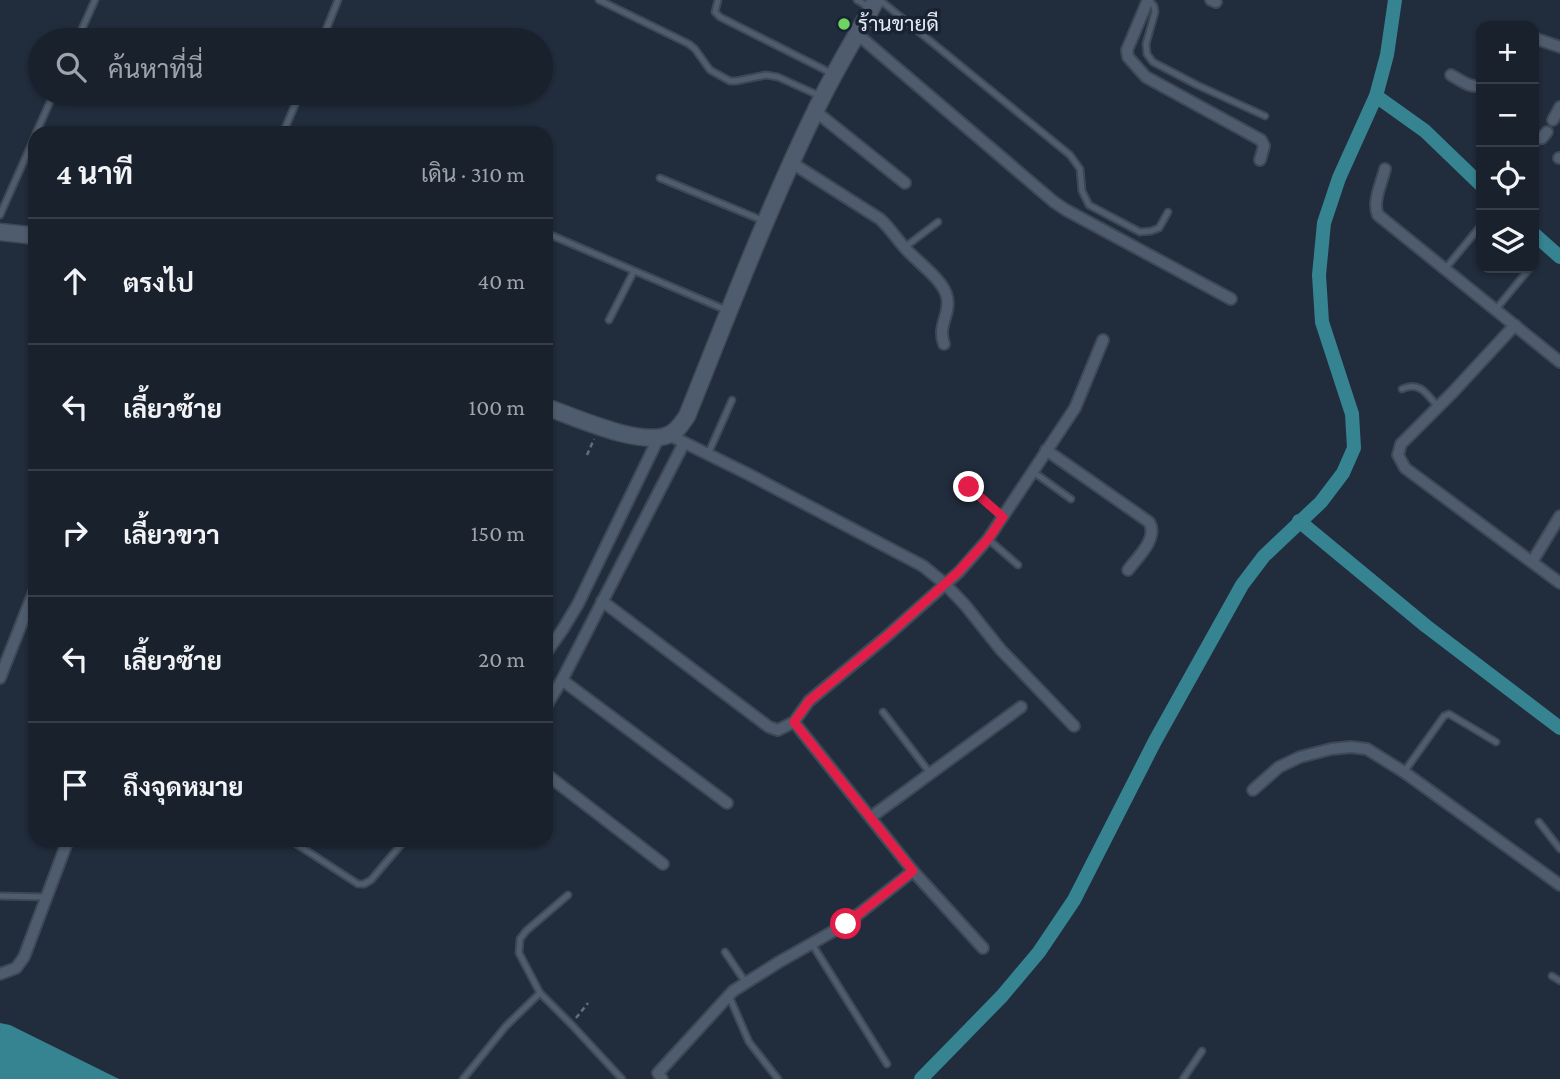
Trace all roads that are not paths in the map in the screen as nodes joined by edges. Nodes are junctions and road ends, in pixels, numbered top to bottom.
1 (95, 0) edge
2 (338, 0) edge
3 (599, 0) edge
4 (718, 0) edge
5 (856, 0) edge
6 (1148, 0) edge
7 (876, 3) edge
8 (82, 28) edge
9 (326, 28) edge
10 (857, 34) junction
11 (1539, 40) edge
12 (1560, 47) edge
13 (834, 75) junction
14 (1451, 75) dead end
15 (1476, 87) edge
16 (819, 104) junction
17 (49, 105) edge
18 (295, 105) edge
19 (1560, 107) edge
20 (1265, 116) dead end
21 (1553, 120) dead end
22 (40, 126) edge
23 (286, 126) edge
24 (1547, 132) dead end
25 (1539, 138) edge
26 (28, 152) edge
27 (1260, 160) dead end
28 (792, 163) junction
29 (1385, 169) dead end
30 (660, 178) dead end
31 (905, 183) dead end
32 (1168, 212) dead end
33 (0, 215) edge
34 (766, 222) junction
35 (938, 222) dead end
36 (1476, 231) edge
37 (0, 232) edge
38 (28, 236) edge
39 (553, 236) edge
40 (905, 247) junction
41 (1445, 270) junction
42 (634, 271) junction
43 (1526, 273) edge
44 (1231, 299) dead end
45 (1496, 309) junction
46 (729, 312) junction
47 (609, 320) dead end
48 (1516, 325) junction
49 (1103, 340) dead end
50 (944, 344) dead end
51 (1560, 362) edge
52 (1402, 389) dead end
53 (732, 400) dead end
54 (1437, 406) junction
55 (553, 409) edge
56 (664, 436) junction
57 (684, 443) junction
58 (1046, 450) junction
59 (708, 454) junction
60 (1032, 471) junction
61 (969, 487) dead end
62 (1071, 499) dead end
63 (1560, 516) edge
64 (1003, 517) junction
65 (988, 539) junction
66 (1532, 562) junction
67 (1018, 565) dead end
68 (1128, 570) dead end
69 (944, 583) junction
70 (1560, 583) edge
71 (602, 601) junction
72 (28, 607) edge
73 (553, 643) edge
74 (0, 678) edge
75 (562, 680) junction
76 (553, 695) edge
77 (1021, 707) dead end
78 (883, 712) dead end
79 (794, 722) junction
80 (1074, 726) dead end
81 (1496, 742) dead end
82 (1404, 772) junction
83 (930, 773) junction
84 (553, 779) edge
85 (1253, 790) dead end
86 (727, 803) dead end
87 (871, 817) junction
88 (1539, 822) dead end
89 (65, 847) edge
90 (301, 847) edge
91 (399, 847) edge
92 (1560, 849) edge
93 (663, 864) dead end
94 (913, 871) junction
95 (1560, 885) edge
96 (568, 895) dead end
97 (1, 896) edge
98 (46, 897) junction
99 (812, 944) junction
100 (983, 948) dead end
101 (725, 952) dead end
102 (0, 974) edge
103 (1552, 976) dead end
104 (1560, 981) edge
105 (746, 983) junction
106 (540, 993) junction
107 (729, 996) junction
108 (1202, 1051) dead end
109 (887, 1064) dead end
110 (657, 1077) edge
111 (463, 1079) edge
112 (621, 1079) edge
113 (778, 1079) edge
114 (1184, 1079) edge

1 - 8 lane
2 - 9 lane
3 - 16 lane
4 - 13 lane
5 - 7 lane
6 - 20 lane
6 - 27 street
7 - 10 street
7 - 32 lane
10 - 13 street
10 - 44 street
11 - 12 street
13 - 16 street
14 - 15 street
16 - 28 street
16 - 31 street
17 - 22 lane
18 - 23 lane
19 - 21 street
24 - 25 street
26 - 33 lane
28 - 34 street
28 - 40 street
29 - 41 street
30 - 34 lane
34 - 46 street
35 - 40 lane
36 - 41 lane
37 - 38 street
39 - 42 lane
40 - 50 street
41 - 45 street
42 - 46 lane
42 - 47 lane
43 - 45 lane
45 - 48 street
46 - 56 street
48 - 51 street
48 - 54 street
49 - 58 street
52 - 54 lane
53 - 59 lane
54 - 66 street
55 - 56 street
56 - 57 street
56 - 73 street
57 - 59 street
57 - 71 street
58 - 60 street
58 - 68 street
59 - 69 street
60 - 62 lane
60 - 64 street
61 - 64 lane
63 - 66 street
64 - 65 street
65 - 67 lane
65 - 69 street
66 - 70 street
69 - 79 street
69 - 80 street
71 - 75 street
71 - 79 street
72 - 74 street
75 - 76 street
75 - 86 street
77 - 83 street
78 - 83 lane
79 - 87 street
81 - 82 lane
82 - 85 street
82 - 95 street
83 - 87 street
84 - 93 street
87 - 94 street
88 - 92 lane
89 - 98 street
90 - 91 lane
94 - 99 street
94 - 100 street
96 - 106 lane
97 - 98 lane
98 - 102 street
99 - 105 street
99 - 109 lane
101 - 105 lane
103 - 104 lane
105 - 107 street
106 - 111 lane
106 - 112 lane
107 - 110 street
107 - 113 lane
108 - 114 lane

